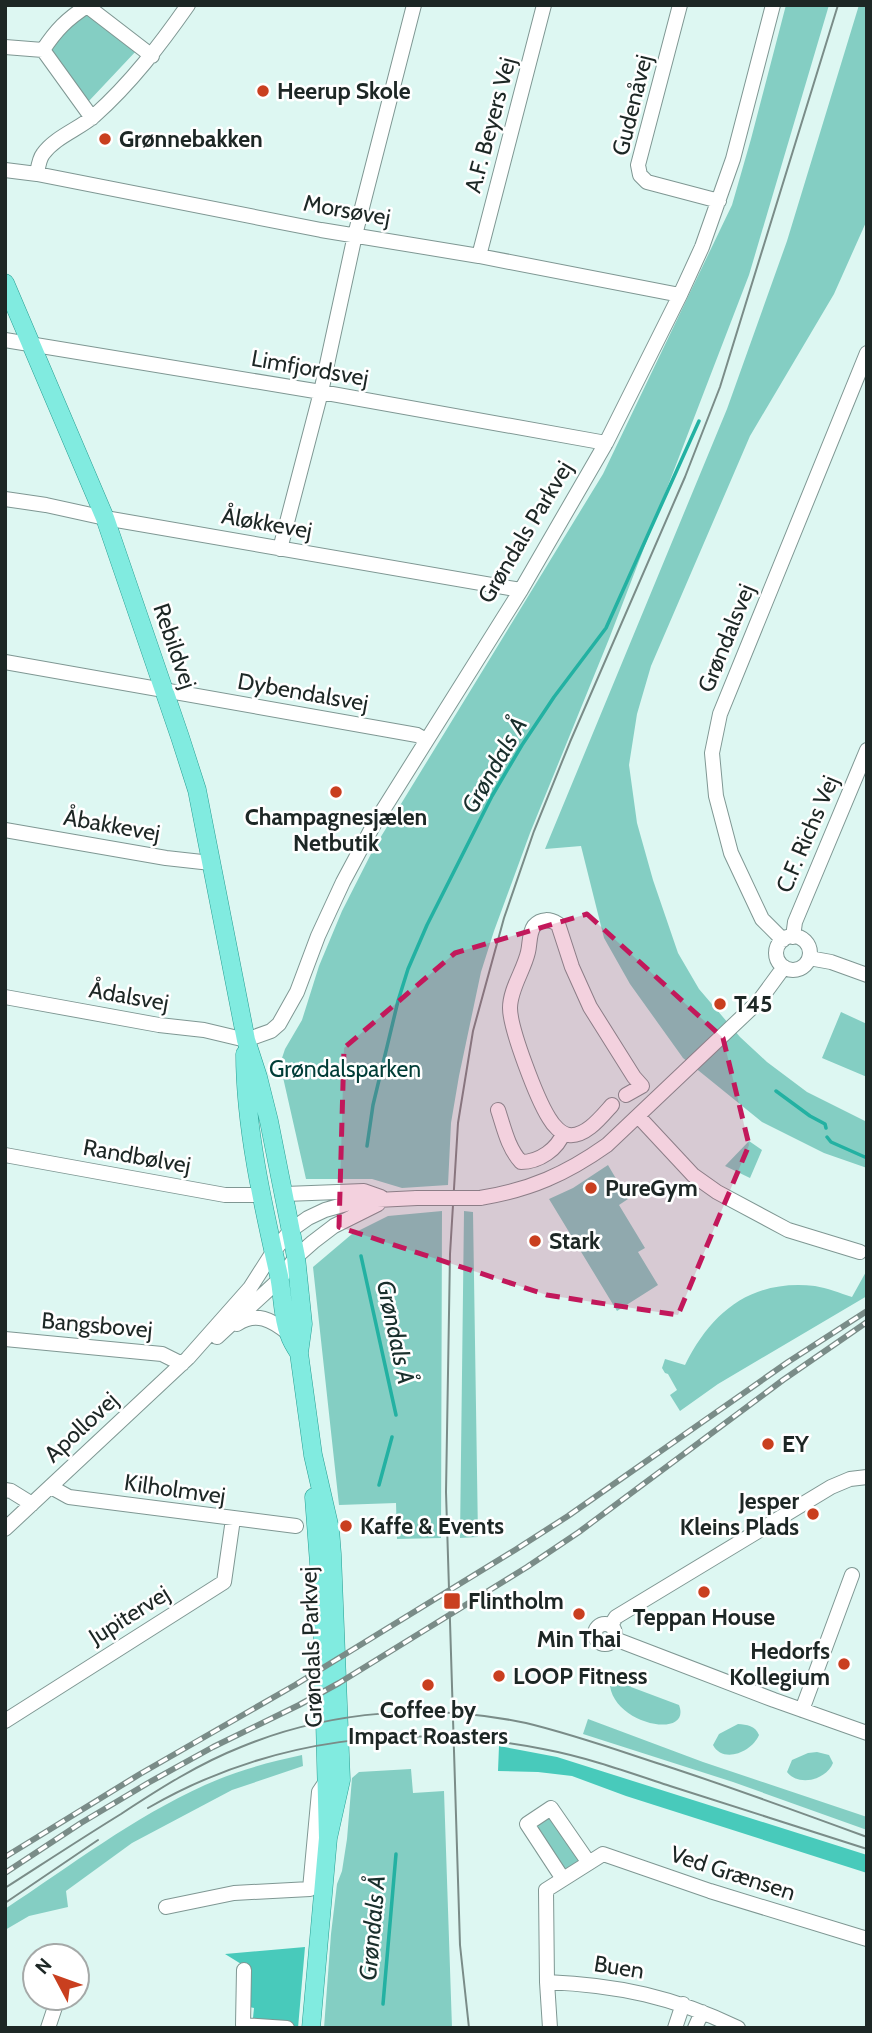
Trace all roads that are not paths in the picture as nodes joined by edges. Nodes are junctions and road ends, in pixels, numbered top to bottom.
1 (188, 5) edge
2 (414, 5) edge
3 (544, 5) edge
4 (680, 5) edge
5 (773, 5) edge
6 (88, 6) edge
7 (5, 47) edge
8 (43, 50) junction
9 (152, 56) junction
10 (92, 118) junction
11 (5, 170) edge
12 (37, 174) junction
13 (719, 201) junction
14 (355, 235) junction
15 (479, 256) junction
16 (5, 283) edge
17 (680, 295) junction
18 (5, 340) edge
19 (32, 345) junction
20 (867, 353) edge
21 (321, 392) junction
22 (606, 443) junction
23 (5, 499) edge
24 (105, 518) junction
25 (281, 549) junction
26 (521, 590) junction
27 (5, 662) edge
28 (164, 692) junction
29 (426, 740) junction
30 (867, 750) edge
31 (5, 830) edge
32 (211, 863) junction
33 (788, 939) junction
34 (809, 958) junction
35 (784, 967) junction
36 (867, 975) edge
37 (5, 997) edge
38 (246, 1040) junction
39 (642, 1086) junction
40 (626, 1095) dead end
41 (654, 1101) junction
42 (612, 1105) dead end
43 (498, 1110) dead end
44 (638, 1116) junction
45 (563, 1133) junction
46 (5, 1155) edge
47 (285, 1194) junction
48 (262, 1195) junction
49 (389, 1200) junction
50 (291, 1230) junction
51 (273, 1252) junction
52 (860, 1252) dead end
53 (296, 1257) junction
54 (279, 1279) junction
55 (288, 1333) junction
56 (221, 1334) junction
57 (5, 1339) edge
58 (299, 1353) junction
59 (185, 1361) junction
60 (867, 1477) edge
61 (51, 1487) junction
62 (8, 1490) edge
63 (32, 1504) junction
64 (233, 1519) junction
65 (296, 1526) dead end
66 (5, 1529) edge
67 (852, 1575) dead end
68 (327, 1585) junction
69 (802, 1710) junction
70 (5, 1721) edge
71 (867, 1733) edge
72 (328, 1779) junction
73 (328, 1838) junction
74 (589, 1863) junction
75 (563, 1879) junction
76 (166, 1908) dead end
77 (867, 1939) edge
78 (244, 1970) dead end
79 (547, 1982) junction
80 (683, 2004) junction
81 (702, 2012) junction
82 (287, 2028) edge
83 (311, 2028) edge
84 (550, 2028) edge
85 (675, 2028) edge
86 (695, 2028) edge
87 (738, 2028) edge

1 - 9 street
2 - 14 street
3 - 15 street, A.F. Beyers Vej
4 - 13 street, Gudenåvej
5 - 13 street, Grøndals Parkvej
6 - 8 street
6 - 9 street
7 - 8 street
8 - 10 street
9 - 10 street
10 - 12 street
11 - 12 street, Morsøvej
12 - 14 street, Morsøvej
13 - 17 street, Grøndals Parkvej
14 - 15 street, Morsøvej
14 - 21 street
15 - 17 street, Morsøvej
16 - 19 main road, Rebildvej
17 - 22 street, Grøndals Parkvej
18 - 19 street, Limfjordsvej
19 - 21 street, Limfjordsvej
19 - 24 main road, Rebildvej
20 - 33 street, Grøndalsvej
21 - 22 street, Limfjordsvej
21 - 25 street
22 - 26 street, Grøndals Parkvej
23 - 24 street, Åløkkevej
24 - 25 street, Åløkkevej
24 - 28 main road, Rebildvej
25 - 26 street, Åløkkevej
26 - 29 street, Grøndals Parkvej
27 - 28 street, Dybendalsvej
28 - 29 street, Dybendalsvej
28 - 32 main road, Rebildvej
29 - 38 street, Grøndals Parkvej
30 - 33 street, C.F. Richs Vej
31 - 32 street, Åbakkevej
32 - 38 main road, Rebildvej
33 - 34 street
33 - 35 street
34 - 35 street
34 - 36 street
35 - 41 street
37 - 38 street, Ådalsvej
38 - 47 main road, Grøndals Parkvej
38 - 48 main road, Grøndals Parkvej
39 - 40 street
39 - 41 street
39 - 45 street
41 - 44 street
42 - 45 street
43 - 45 street
44 - 49 street, bridge
44 - 52 street
46 - 48 street, Randbølvej
47 - 48 main road
47 - 49 street
47 - 50 main road, Grøndals Parkvej
48 - 51 main road, Grøndals Parkvej
49 - 50 street
49 - 53 street
50 - 51 street, Apollovej
50 - 53 main road, Grøndals Parkvej
51 - 54 main road, Grøndals Parkvej
51 - 59 street, Apollovej
53 - 54 street
53 - 58 main road, Grøndals Parkvej
54 - 55 main road, Grøndals Parkvej
54 - 56 street, Apollovej
55 - 56 street, Apollovej
55 - 58 main road, Grøndals Parkvej
56 - 59 street, Apollovej
57 - 59 street, Bangsbovej
58 - 68 main road, Grøndals Parkvej
59 - 61 street, Apollovej
60 - 69 street
61 - 63 street, Apollovej
61 - 64 street, Kilholmvej
62 - 63 street
63 - 66 street, Apollovej
64 - 65 street, Kilholmvej
64 - 70 street, Jupitervej
67 - 69 street
68 - 72 main road, Grøndals Parkvej
68 - 73 main road, Grøndals Parkvej
69 - 71 street
72 - 73 main road, Grøndals Parkvej
72 - 76 street, Grøndals Parkvej
73 - 83 main road, Grøndals Parkvej
74 - 75 street, Ved Grænsen
74 - 75 street
74 - 77 street, Ved Grænsen
75 - 79 street, Ved Grænsen
78 - 82 street
79 - 80 street, Buen
79 - 84 street, Ved Grænsen
80 - 81 street, Buen
80 - 85 street
81 - 86 street
81 - 87 street, Buen

